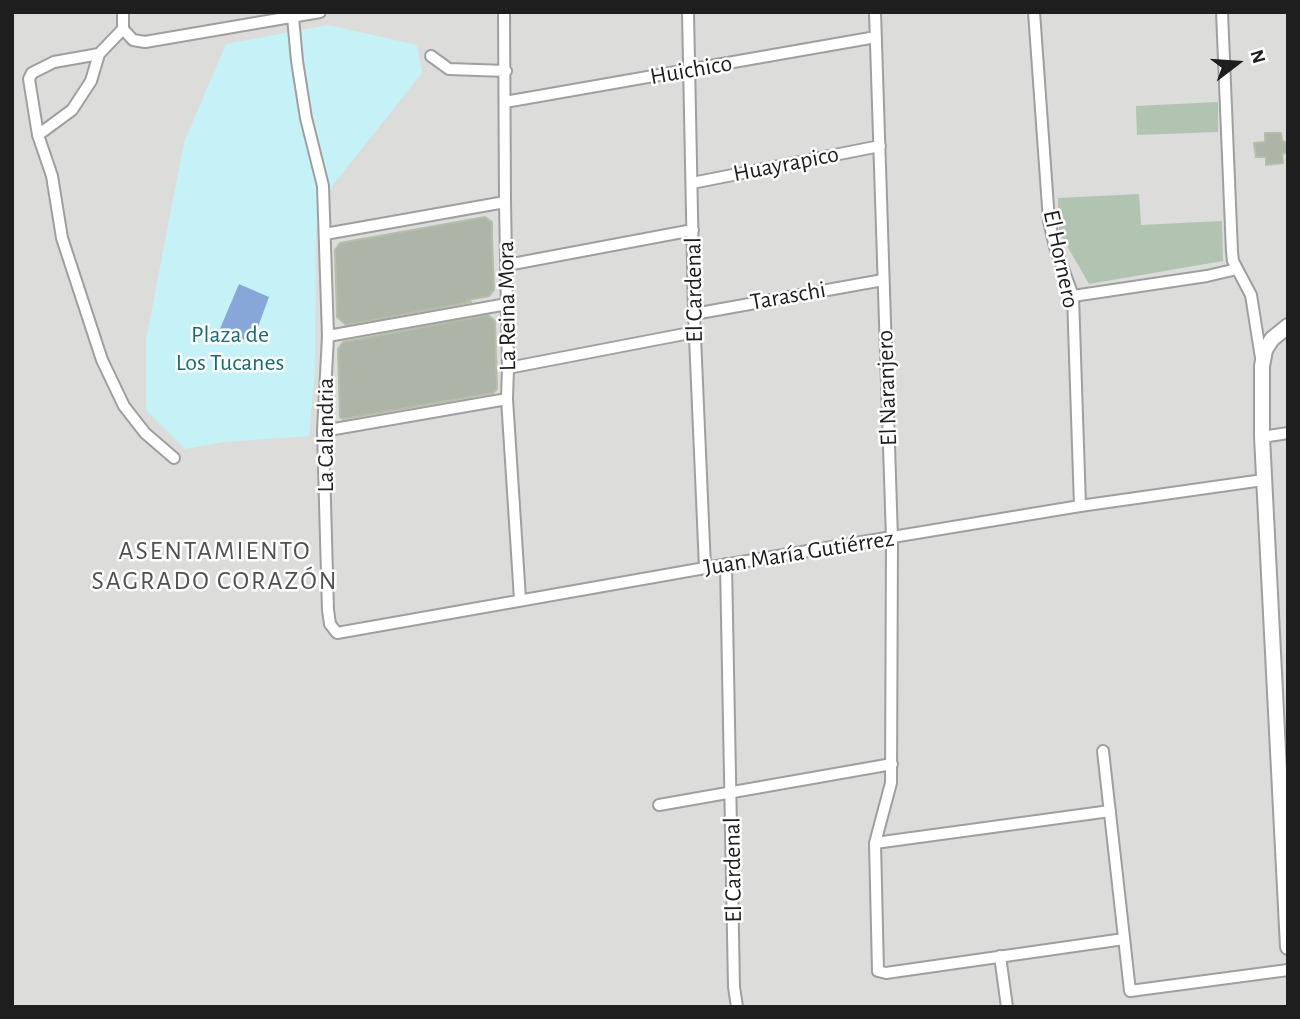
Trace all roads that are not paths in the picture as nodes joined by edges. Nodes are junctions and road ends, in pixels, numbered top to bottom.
1 (123, 12) edge
2 (319, 12) edge
3 (504, 12) edge
4 (688, 12) edge
5 (875, 12) edge
6 (1034, 12) edge
7 (1222, 12) edge
8 (293, 17) junction
9 (124, 29) junction
10 (876, 37) junction
11 (99, 54) junction
12 (431, 56) dead end
13 (506, 71) junction
14 (690, 71) junction
15 (505, 102) junction
16 (38, 135) junction
17 (880, 146) junction
18 (692, 183) junction
19 (505, 202) junction
20 (693, 230) junction
21 (325, 234) junction
22 (507, 265) junction
23 (1237, 269) junction
24 (883, 280) junction
25 (1073, 296) junction
26 (507, 304) junction
27 (694, 314) junction
28 (1288, 326) edge
29 (695, 332) junction
30 (328, 336) junction
31 (1262, 366) junction
32 (508, 368) junction
33 (507, 399) junction
34 (323, 431) junction
35 (1288, 433) edge
36 (1262, 437) junction
37 (174, 458) dead end
38 (1263, 480) junction
39 (1080, 506) junction
40 (892, 538) junction
41 (726, 564) junction
42 (705, 568) junction
43 (520, 599) junction
44 (337, 633) joint
45 (1103, 751) dead end
46 (892, 764) junction
47 (1283, 768) edge
48 (732, 792) junction
49 (659, 805) dead end
50 (1110, 811) junction
51 (875, 843) junction
52 (1124, 939) junction
53 (1288, 947) edge
54 (1000, 956) junction
55 (1288, 970) edge
56 (737, 1007) edge
57 (1007, 1007) edge

1 - 9 street
2 - 8 street
3 - 13 street, La Reina Mora
4 - 14 street, El Cardenal
5 - 10 street, El Naranjero
6 - 25 street, El Hornero
7 - 23 street
8 - 9 street
8 - 21 street, La Calandria
9 - 11 street
10 - 14 street, Huichico
10 - 17 street, El Naranjero
11 - 16 street
11 - 16 street
12 - 13 street
13 - 15 street, La Reina Mora
14 - 15 street, Huichico
14 - 18 street, El Cardenal
15 - 19 street, La Reina Mora
16 - 37 street
17 - 18 street, Huayrapico
17 - 24 street, El Naranjero
18 - 20 street, El Cardenal
19 - 21 street
19 - 22 street, La Reina Mora
20 - 22 street
20 - 27 street, El Cardenal
21 - 30 street, La Calandria
22 - 26 street, La Reina Mora
23 - 25 street
23 - 31 street
24 - 27 street, Taraschi
24 - 40 street, El Naranjero
25 - 39 street, El Hornero
26 - 30 street
26 - 32 street, La Reina Mora
27 - 29 street, El Cardenal
28 - 31 street
29 - 32 street
29 - 42 street, El Cardenal
30 - 34 street, La Calandria
31 - 36 street
32 - 33 street, La Reina Mora
33 - 34 street
33 - 43 street, La Reina Mora
34 - 44 street, La Calandria
35 - 36 street
36 - 38 street
38 - 39 street, Juan María Gutiérrez
38 - 47 street
39 - 40 street, Juan María Gutiérrez
40 - 41 street, Juan María Gutiérrez
40 - 46 street, El Naranjero
41 - 42 street, Juan María Gutiérrez
41 - 48 street, El Cardenal
42 - 43 street, Juan María Gutiérrez
43 - 44 street, Juan María Gutiérrez
45 - 50 street
46 - 48 street
46 - 51 street, El Naranjero
47 - 53 street
48 - 49 street
48 - 56 street, El Cardenal
50 - 51 street
50 - 52 street
51 - 54 street, El Naranjero
52 - 54 street
52 - 55 street
54 - 57 street

